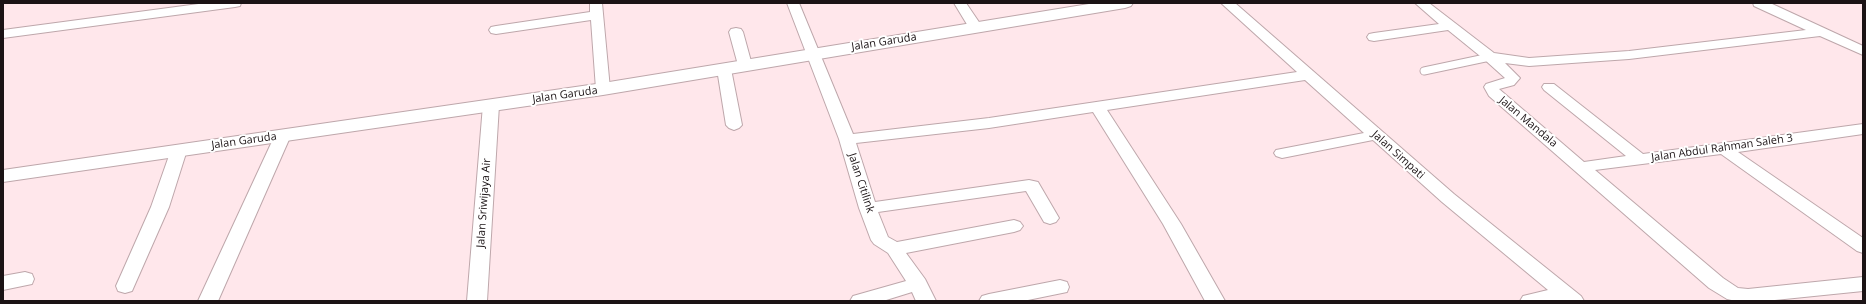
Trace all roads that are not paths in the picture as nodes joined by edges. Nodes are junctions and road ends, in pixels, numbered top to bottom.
1 (235, 3) edge
2 (793, 3) edge
3 (960, 3) edge
4 (1125, 3) edge
5 (1227, 3) edge
6 (1421, 3) edge
7 (1759, 3) edge
8 (597, 9) edge
9 (1450, 26) junction
10 (976, 28) junction
11 (496, 30) dead end
12 (736, 32) dead end
13 (1820, 32) junction
14 (3, 34) edge
15 (1374, 37) dead end
16 (1863, 51) edge
17 (814, 54) junction
18 (1490, 57) junction
19 (745, 65) junction
20 (724, 69) junction
21 (1424, 71) dead end
22 (1309, 75) junction
23 (1549, 87) dead end
24 (603, 89) junction
25 (491, 105) junction
26 (1097, 107) junction
27 (734, 125) dead end
28 (1863, 129) edge
29 (283, 135) junction
30 (1376, 135) junction
31 (847, 139) junction
32 (1724, 149) junction
33 (180, 150) junction
34 (1282, 153) dead end
35 (1639, 159) junction
36 (1582, 167) junction
37 (3, 176) edge
38 (868, 208) junction
39 (1050, 218) dead end
40 (1014, 226) dead end
41 (1863, 247) edge
42 (894, 249) junction
43 (25, 279) dead end
44 (3, 283) edge
45 (1863, 284) edge
46 (125, 286) dead end
47 (1060, 287) dead end
48 (922, 293) edge
49 (1795, 296) edge
50 (1569, 297) edge
51 (997, 300) edge
52 (208, 301) edge
53 (477, 301) edge
54 (860, 301) edge
55 (1215, 301) edge
56 (1530, 301) edge

1 - 14 street
2 - 17 street, Jalan Citilink
3 - 10 street
4 - 10 street, Jalan Garuda
5 - 22 street, Jalan Simpati
6 - 9 street, Jalan Mandala
7 - 13 street
8 - 11 street
8 - 24 street
9 - 15 street
9 - 18 street, Jalan Mandala
10 - 17 street, Jalan Garuda
12 - 19 street
13 - 16 street
13 - 18 street
17 - 19 street, Jalan Garuda
17 - 31 street, Jalan Citilink
18 - 21 lane
18 - 36 street, Jalan Mandala
19 - 20 street, Jalan Garuda
20 - 24 street, Jalan Garuda
20 - 27 street
22 - 26 street
22 - 30 street, Jalan Simpati
23 - 35 street
24 - 25 street, Jalan Garuda
25 - 29 street, Jalan Garuda
25 - 53 street, Jalan Sriwijaya Air
26 - 31 street
26 - 55 street
28 - 32 street, Jalan Abdul Rahman Saleh 3
29 - 33 street, Jalan Garuda
29 - 52 street
30 - 34 street
30 - 50 street, Jalan Simpati
31 - 38 street, Jalan Citilink
32 - 35 street, Jalan Abdul Rahman Saleh 3
32 - 41 street
33 - 37 street, Jalan Garuda
33 - 46 street
35 - 36 street, Jalan Abdul Rahman Saleh 3
36 - 49 street, Jalan Mandala
38 - 39 street
38 - 42 street, Jalan Citilink
40 - 42 street
42 - 48 street, Jalan Citilink
43 - 44 street
45 - 49 street, Jalan Mandala
47 - 51 street
48 - 54 street
50 - 56 street

